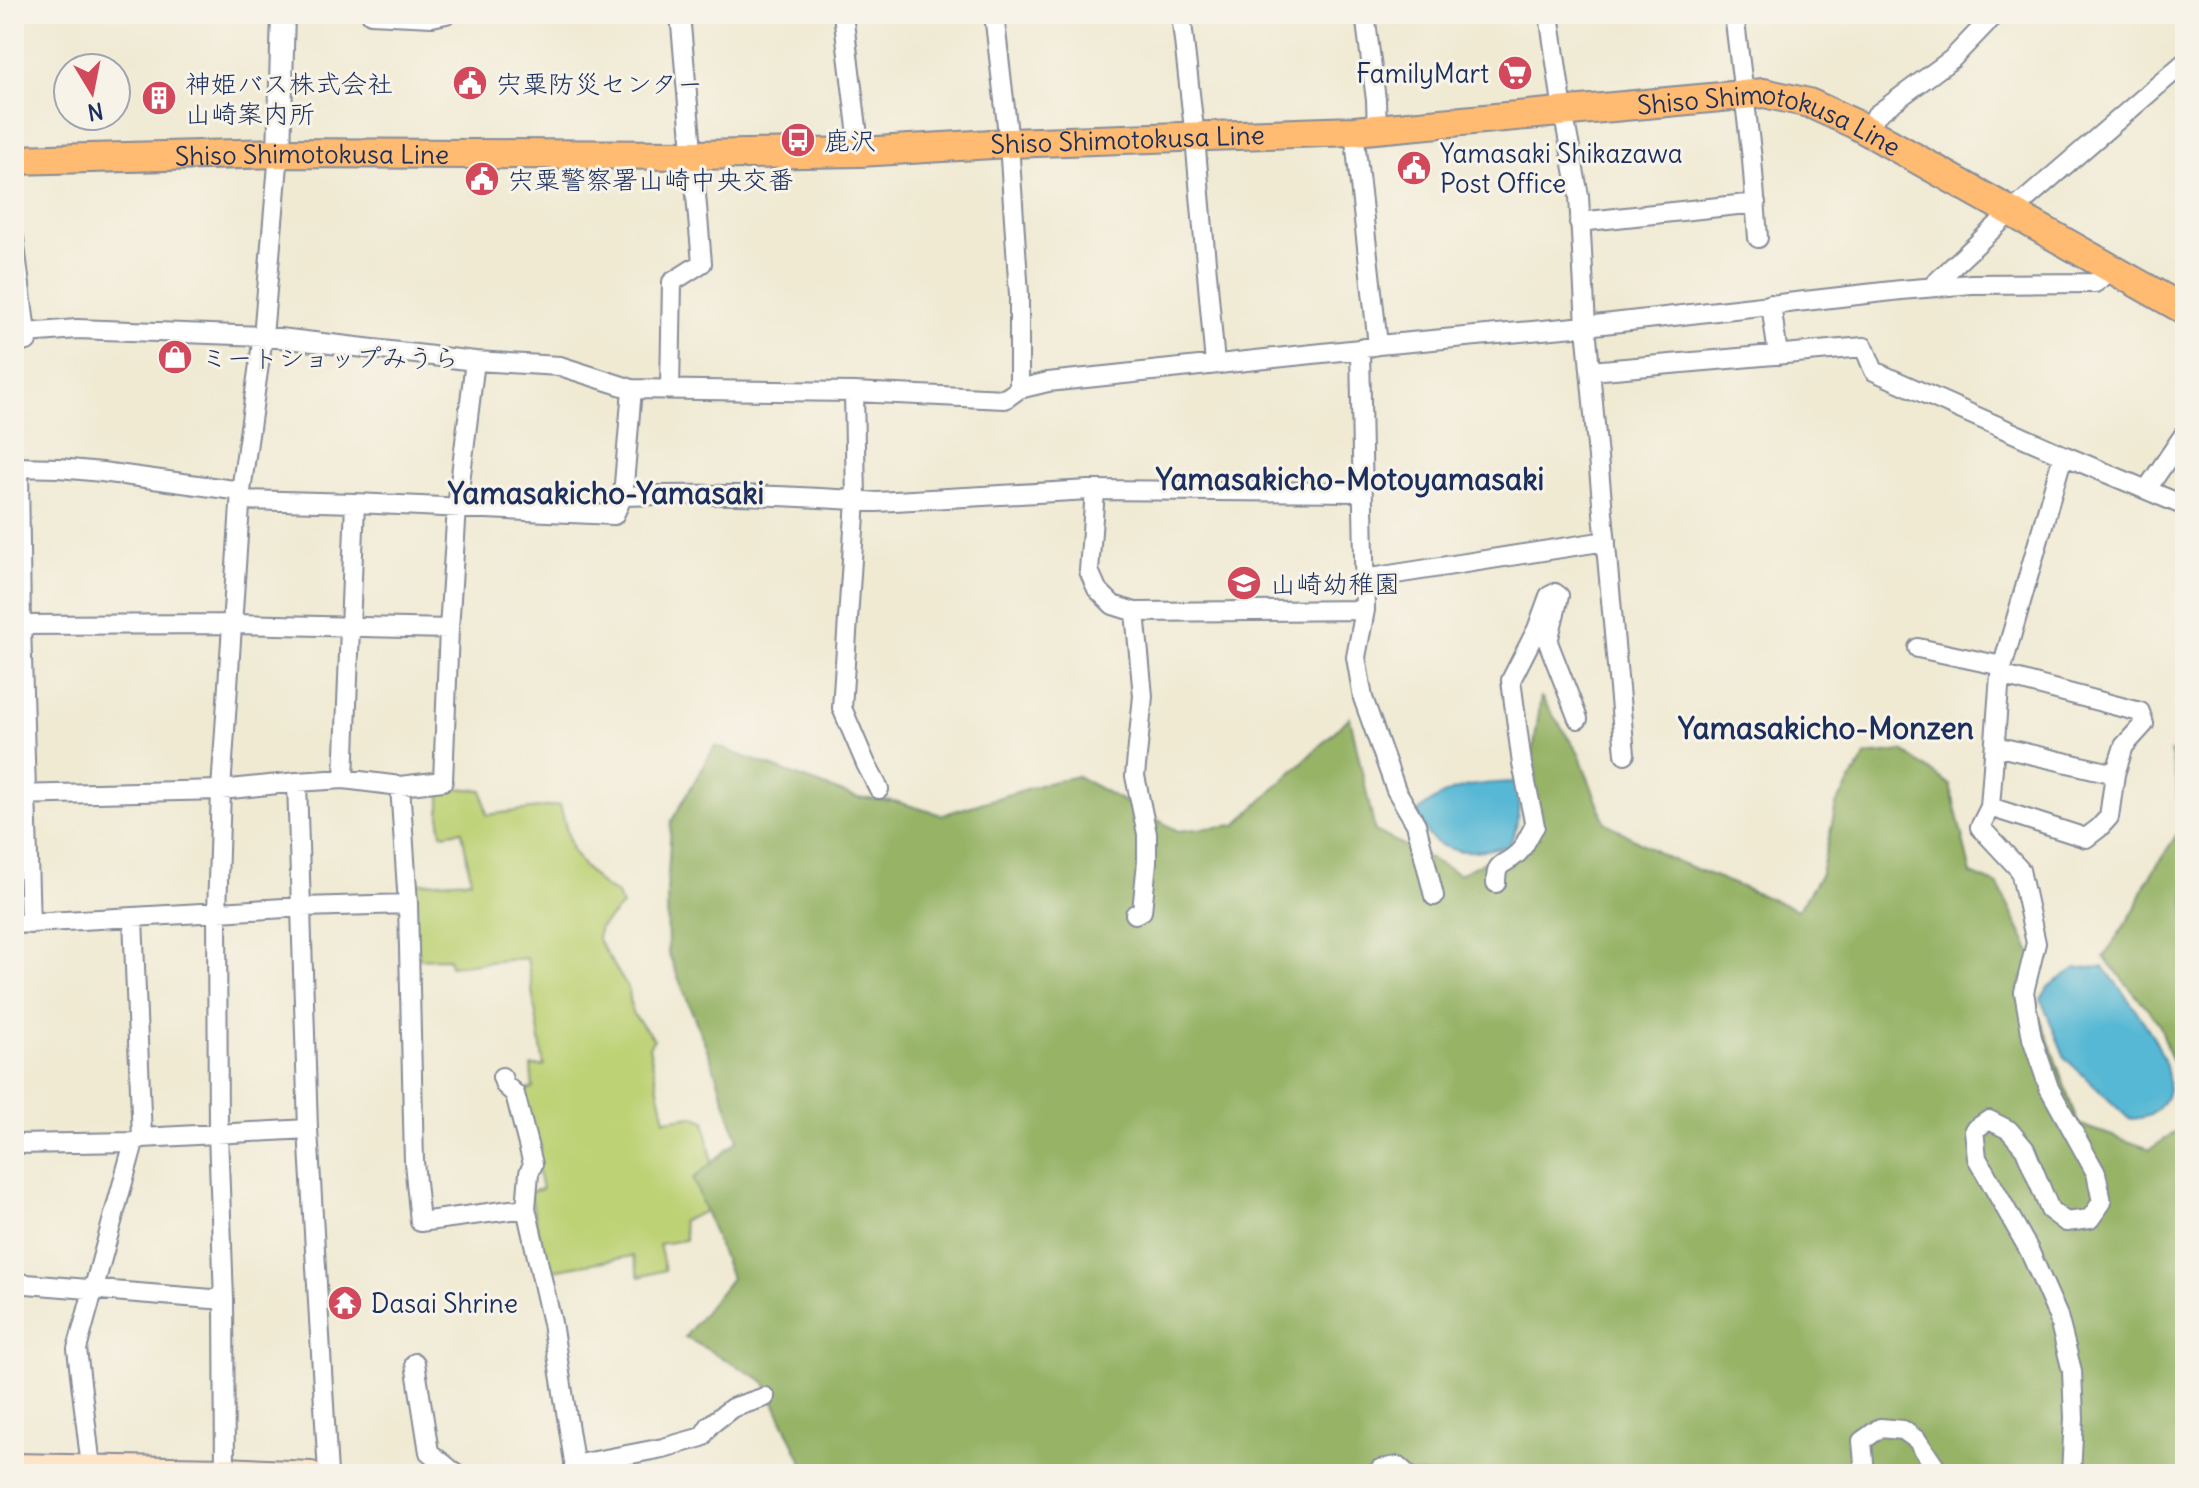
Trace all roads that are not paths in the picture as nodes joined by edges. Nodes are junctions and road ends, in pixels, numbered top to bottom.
1 (283, 14) edge
2 (371, 14) edge
3 (446, 14) edge
4 (680, 14) edge
5 (843, 14) edge
6 (994, 14) edge
7 (1181, 14) edge
8 (1365, 14) edge
9 (1549, 14) edge
10 (1734, 14) edge
11 (1995, 14) edge
12 (2185, 62) edge
13 (1744, 94) junction
14 (1563, 111) junction
15 (1365, 130) junction
16 (1869, 132) junction
17 (1195, 138) junction
18 (1009, 143) junction
19 (860, 152) junction
20 (279, 153) junction
21 (694, 155) junction
22 (14, 160) edge
23 (1756, 203) junction
24 (2011, 212) junction
25 (1579, 222) junction
26 (14, 238) edge
27 (1758, 238) dead end
28 (2112, 270) junction
29 (1931, 287) junction
30 (1771, 304) junction
31 (2185, 310) edge
32 (1586, 326) junction
33 (263, 336) junction
34 (20, 338) edge
35 (1369, 347) junction
36 (1778, 355) junction
37 (475, 361) junction
38 (1215, 364) junction
39 (1591, 371) junction
40 (632, 389) junction
41 (670, 389) junction
42 (1019, 389) junction
43 (854, 392) junction
44 (2185, 433) edge
45 (2063, 455) junction
46 (16, 467) edge
47 (2147, 489) junction
48 (1095, 491) junction
49 (1362, 492) junction
50 (241, 496) junction
51 (623, 496) junction
52 (856, 500) junction
53 (355, 503) junction
54 (2185, 506) edge
55 (457, 507) junction
56 (1606, 541) junction
57 (1364, 579) junction
58 (1365, 610) junction
59 (1135, 612) junction
60 (234, 624) junction
61 (17, 625) edge
62 (351, 626) junction
63 (449, 629) junction
64 (1918, 648) dead end
65 (2001, 670) junction
66 (1578, 719) dead end
67 (1995, 746) junction
68 (1625, 754) dead end
69 (2115, 774) junction
70 (344, 779) junction
71 (297, 782) junction
72 (400, 786) junction
73 (879, 789) dead end
74 (221, 790) junction
75 (20, 795) edge
76 (1990, 807) junction
77 (1496, 883) dead end
78 (1434, 896) dead end
79 (408, 904) junction
80 (302, 907) junction
81 (217, 912) junction
82 (1135, 914) dead end
83 (133, 918) junction
84 (22, 924) edge
85 (502, 1077) dead end
86 (308, 1129) junction
87 (218, 1133) junction
88 (138, 1140) junction
89 (14, 1144) edge
90 (526, 1208) junction
91 (14, 1283) edge
92 (92, 1290) junction
93 (224, 1300) junction
94 (415, 1363) dead end
95 (765, 1397) dead end
96 (14, 1466) edge
97 (85, 1469) edge
98 (575, 1469) edge
99 (225, 1472) edge
100 (311, 1474) edge
101 (328, 1474) edge
102 (456, 1474) edge
103 (1381, 1474) edge
104 (1407, 1474) edge
105 (1865, 1474) edge
106 (1940, 1474) edge
107 (2071, 1474) edge

1 - 20 street
2 - 3 street
4 - 21 street
5 - 19 street
6 - 18 street
7 - 17 street
8 - 15 street
9 - 14 street
10 - 13 street
11 - 16 street
12 - 24 street
13 - 14 main road, Shiso Shimotokusa Line
13 - 16 main road, Shiso Shimotokusa Line
13 - 23 street
14 - 15 main road, Shiso Shimotokusa Line
14 - 25 street
15 - 17 main road, Shiso Shimotokusa Line
15 - 35 street
16 - 24 main road, Shiso Shimotokusa Line
17 - 18 main road, Shiso Shimotokusa Line
17 - 38 street
18 - 19 main road, Shiso Shimotokusa Line
18 - 42 street
19 - 21 main road, Shiso Shimotokusa Line
20 - 21 main road, Shiso Shimotokusa Line
20 - 22 main road, Shiso Shimotokusa Line
20 - 33 street
21 - 41 street
23 - 25 street
23 - 27 street
24 - 28 main road, Shiso Shimotokusa Line
24 - 29 street
25 - 32 street
26 - 34 street
28 - 29 street
28 - 31 main road, Shiso Shimotokusa Line
29 - 30 street
30 - 32 street
30 - 36 street
32 - 35 street
32 - 39 street
33 - 34 street
33 - 37 street
33 - 50 street
35 - 38 street
35 - 49 street
36 - 39 street
36 - 45 street
37 - 40 street
37 - 55 street
38 - 42 street
39 - 56 street
40 - 41 street
40 - 51 street
41 - 43 street
42 - 43 street
43 - 52 street
44 - 47 street
45 - 47 street
45 - 65 street
46 - 50 street
46 - 61 street
47 - 54 street
48 - 49 street
48 - 52 street
48 - 59 street
49 - 57 street
50 - 53 street
50 - 60 street
51 - 52 street
51 - 55 street
52 - 73 street
53 - 55 street
53 - 62 street
55 - 63 street
56 - 57 street
56 - 68 street
57 - 58 street
58 - 59 street
58 - 78 street
59 - 82 street
60 - 61 street
60 - 62 street
60 - 74 street
61 - 75 street
62 - 63 street
62 - 70 street
63 - 72 street
64 - 65 street
65 - 67 street
65 - 69 street
66 - 77 street
67 - 69 street
67 - 76 street
69 - 76 street
70 - 71 street
70 - 72 street
71 - 74 street
71 - 80 street
72 - 79 street
74 - 75 street
74 - 81 street
75 - 84 street
76 - 107 street
79 - 80 street
79 - 90 street
80 - 81 street
80 - 86 street
81 - 83 street
81 - 87 street
83 - 84 street
83 - 88 street
85 - 90 street
86 - 87 street
86 - 101 street
87 - 88 street
87 - 93 street
88 - 89 street
88 - 92 street
90 - 98 street
91 - 92 street
92 - 93 street
92 - 97 street
93 - 99 street
94 - 102 street
95 - 98 street
96 - 97 main road
97 - 99 main road
99 - 100 main road
103 - 104 street
105 - 106 street

